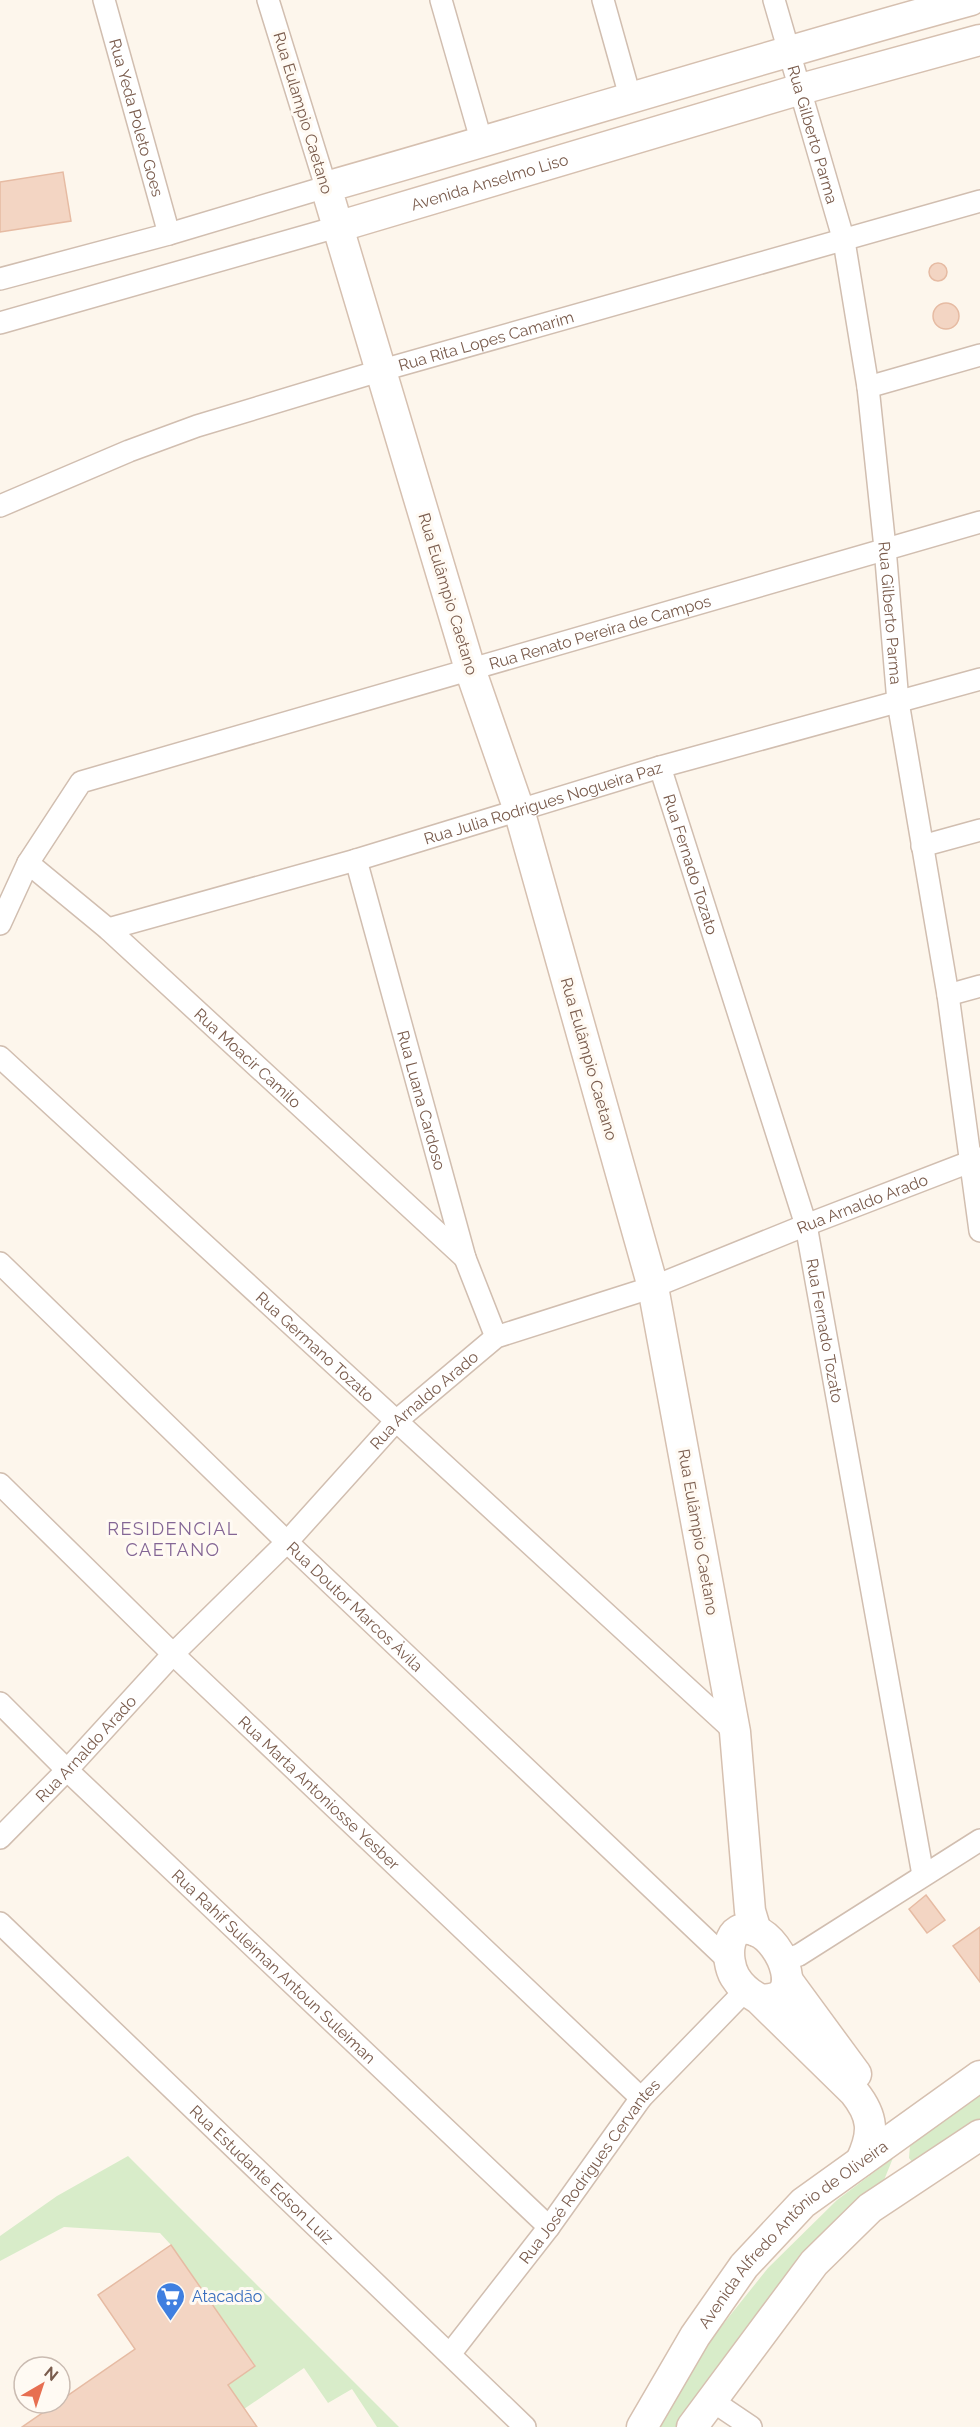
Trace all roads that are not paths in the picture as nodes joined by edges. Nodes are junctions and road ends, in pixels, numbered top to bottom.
1 (104, 0) edge
2 (268, 0) edge
3 (441, 0) edge
4 (603, 0) edge
5 (774, 0) edge
6 (971, 0) edge
7 (980, 40) edge
8 (789, 50) junction
9 (801, 89) junction
10 (630, 100) junction
11 (482, 143) junction
12 (326, 188) junction
13 (980, 201) edge
14 (337, 227) junction
15 (169, 234) junction
16 (844, 241) junction
17 (0, 279) edge
18 (0, 323) edge
19 (980, 355) edge
20 (379, 371) junction
21 (868, 387) junction
22 (0, 506) edge
23 (980, 522) edge
24 (885, 548) junction
25 (470, 669) junction
26 (980, 679) edge
27 (898, 702) junction
28 (660, 767) junction
29 (519, 810) junction
30 (980, 830) edge
31 (922, 846) junction
32 (356, 860) junction
33 (28, 863) junction
34 (0, 924) edge
35 (108, 929) junction
36 (980, 986) edge
37 (948, 995) junction
38 (0, 1057) edge
39 (975, 1160) edge
40 (806, 1225) junction
41 (980, 1232) edge
42 (465, 1258) junction
43 (0, 1263) edge
44 (653, 1287) junction
45 (496, 1337) junction
46 (395, 1422) junction
47 (0, 1484) edge
48 (287, 1542) junction
49 (174, 1653) junction
50 (0, 1703) edge
51 (735, 1732) junction
52 (67, 1770) junction
53 (0, 1838) edge
54 (980, 1839) edge
55 (922, 1875) junction
56 (0, 1923) edge
57 (737, 1938) junction
58 (789, 1967) junction
59 (747, 1994) junction
60 (980, 2076) edge
61 (641, 2098) junction
62 (897, 2134) junction
63 (980, 2135) edge
64 (861, 2161) junction
65 (870, 2208) junction
66 (549, 2227) junction
67 (450, 2354) junction
68 (711, 2400) junction
69 (525, 2427) edge
70 (642, 2427) edge
71 (692, 2427) edge
72 (751, 2427) edge

1 - 15 street, Rua Yeda Poleto Goes
2 - 12 street, Rua Eulampio Caetano
3 - 11 street
4 - 10 street
5 - 8 street, Rua Gilberto Parma
6 - 8 street
7 - 9 street, Avenida Anselmo Liso
8 - 9 street, Rua Gilberto Parma
8 - 10 street
9 - 14 street, Avenida Anselmo Liso
9 - 16 street, Rua Gilberto Parma
10 - 11 street
11 - 12 street
12 - 14 street, Rua Eulampio Caetano
12 - 15 street
13 - 16 street, Rua Rita Lopes Camarim
14 - 18 street, Avenida Anselmo Liso
14 - 20 street, Rua Eulâmpio Caetano
15 - 17 street
16 - 20 street, Rua Rita Lopes Camarim
16 - 21 street, Rua Gilberto Parma
19 - 21 street
20 - 22 street, Rua Rita Lopes Camarim
20 - 25 street, Rua Eulâmpio Caetano
21 - 24 street, Rua Gilberto Parma
23 - 24 street, Rua Renato Pereira de Campos
24 - 25 street, Rua Renato Pereira de Campos
24 - 27 street, Rua Gilberto Parma
25 - 29 street, Rua Eulâmpio Caetano
25 - 33 street, Rua Renato Pereira de Campos
26 - 27 street, Rua Julia Rodrigues Nogueira Paz
27 - 28 street, Rua Julia Rodrigues Nogueira Paz
27 - 31 street, Rua Gilberto Parma
28 - 29 street, Rua Julia Rodrigues Nogueira Paz
28 - 40 street, Rua Fernado Tozato
29 - 32 street, Rua Julia Rodrigues Nogueira Paz
29 - 44 street, Rua Eulâmpio Caetano
30 - 31 street
31 - 37 street, Rua Gilberto Parma
32 - 35 street, Rua Julia Rodrigues Nogueira Paz
32 - 42 street, Rua Luana Cardoso
33 - 34 street
33 - 35 street, Rua Moacir Camilo
35 - 42 street, Rua Moacir Camilo
36 - 37 street
37 - 39 street, Rua Gilberto Parma
38 - 46 street, Rua Germano Tozato
39 - 40 street, Rua Arnaldo Arado
39 - 41 street, Rua Gilberto Parma
40 - 44 street, Rua Arnaldo Arado
40 - 55 street, Rua Fernado Tozato
42 - 45 street, Rua Luana Cardoso
43 - 48 street, Rua Doutor Marcos Àvila
44 - 45 street, Rua Arnaldo Arado
44 - 51 street, Rua Eulâmpio Caetano
45 - 46 street, Rua Arnaldo Arado
46 - 48 street, Rua Arnaldo Arado
46 - 51 street, Rua Germano Tozato
47 - 49 street, Rua Marta Antoniosse Yesber
48 - 49 street, Rua Arnaldo Arado
48 - 57 street, Rua Doutor Marcos Àvila
49 - 52 street, Rua Arnaldo Arado
49 - 61 street, Rua Marta Antoniosse Yesber
50 - 52 street, Rua Rahif Suleiman Antoun Suleiman
51 - 57 street, Rua Eulâmpio Caetano
52 - 53 street, Rua Arnaldo Arado
52 - 66 street, Rua Rahif Suleiman Antoun Suleiman
54 - 55 street
55 - 58 street
56 - 67 street, Rua Estudante Edson Luiz
57 - 58 street
57 - 59 street
58 - 59 street
58 - 62 street
59 - 61 street, Rua José Rodrigues Cervantes
59 - 64 street
60 - 62 street, Avenida Alfredo Antônio de Oliveira
61 - 66 street, Rua José Rodrigues Cervantes
62 - 64 street, Avenida Alfredo Antônio de Oliveira
62 - 65 street
63 - 65 street, Avenida Alfredo Antônio de Oliveira
64 - 70 street, Avenida Alfredo Antônio de Oliveira
65 - 68 street, Avenida Alfredo Antônio de Oliveira
66 - 67 street, Rua José Rodrigues Cervantes
67 - 69 street, Rua Estudante Edson Luiz
68 - 71 street, Avenida Alfredo Antônio de Oliveira
68 - 72 street

